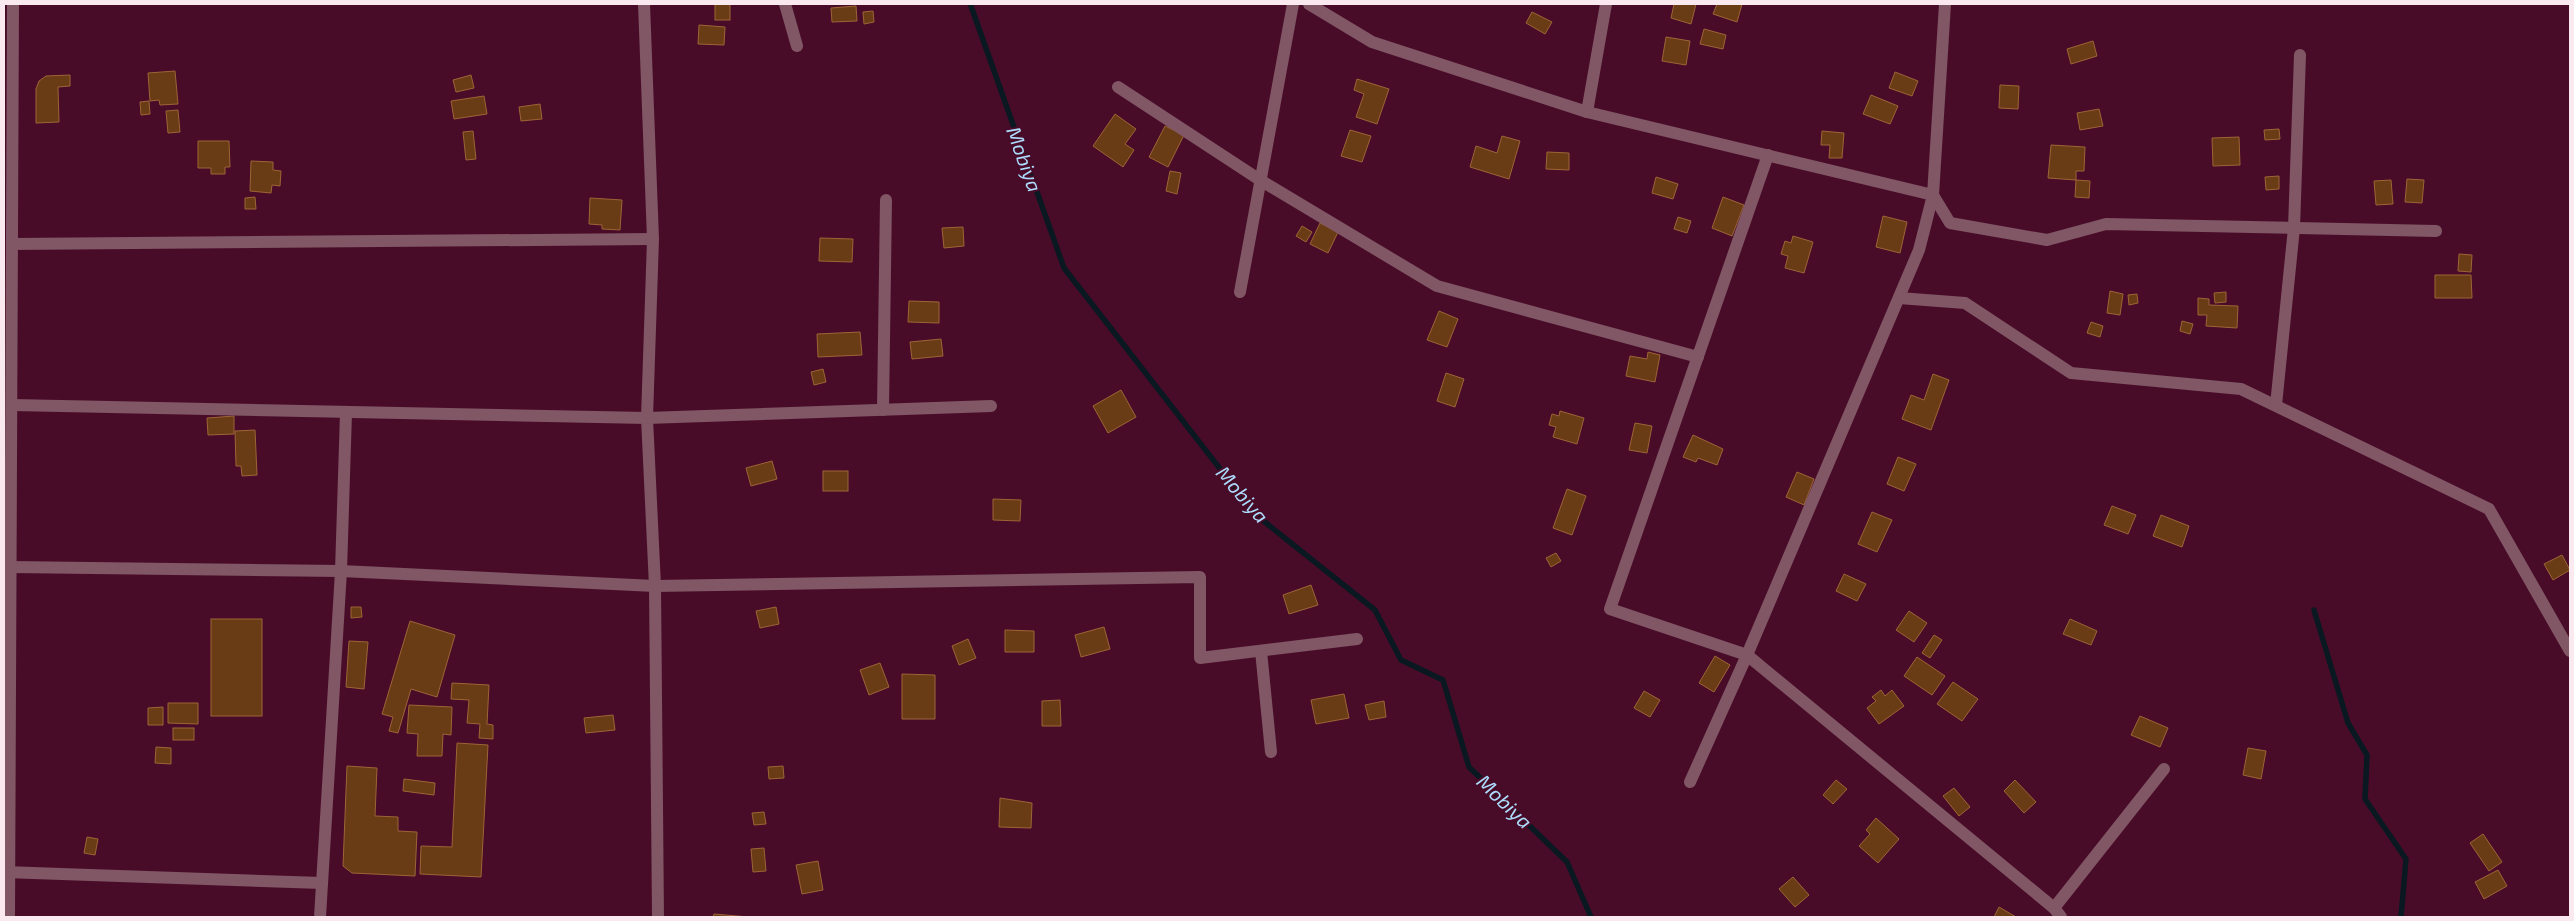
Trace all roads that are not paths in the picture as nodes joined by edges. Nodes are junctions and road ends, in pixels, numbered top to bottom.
1 (13, 4) edge
2 (644, 4) edge
3 (785, 4) edge
4 (1293, 4) edge
5 (1309, 4) edge
6 (1606, 4) edge
7 (1945, 4) edge
8 (8, 41) edge
9 (797, 46) dead end
10 (2300, 55) dead end
11 (1118, 87) dead end
12 (1587, 112) junction
13 (8, 114) edge
14 (1768, 155) junction
15 (1260, 180) junction
16 (1933, 195) junction
17 (886, 200) dead end
18 (2294, 228) junction
19 (2436, 231) dead end
20 (653, 238) junction
21 (12, 244) junction
22 (1240, 292) dead end
23 (1899, 298) junction
24 (1698, 357) junction
25 (12, 405) junction
26 (2276, 405) junction
27 (991, 406) dead end
28 (882, 410) junction
29 (346, 413) junction
30 (647, 418) junction
31 (7, 452) edge
32 (10, 567) junction
33 (341, 571) junction
34 (655, 586) junction
35 (1357, 639) dead end
36 (1261, 651) junction
37 (2570, 651) edge
38 (7, 652) edge
39 (1747, 655) junction
40 (1271, 752) dead end
41 (2164, 769) dead end
42 (1690, 782) dead end
43 (6, 872) edge
44 (322, 883) junction
45 (2057, 913) edge
46 (9, 917) edge
47 (320, 917) edge
48 (658, 917) edge

1 - 8 street
2 - 20 street
3 - 9 street
4 - 15 street
5 - 12 street
6 - 12 street
7 - 16 street
8 - 13 street
10 - 18 street
11 - 15 street
12 - 14 street
13 - 21 street
14 - 16 street
14 - 24 street
15 - 22 street
15 - 24 street
16 - 18 street
16 - 23 street
17 - 28 street
18 - 19 street
18 - 26 street
20 - 21 street
20 - 30 street
21 - 25 street
23 - 26 street
23 - 39 street
24 - 39 street
25 - 29 street
25 - 31 street
26 - 37 street
27 - 28 street
28 - 30 street
29 - 30 street
29 - 33 street
30 - 34 street
31 - 32 street
32 - 33 street
32 - 38 street
33 - 34 street
33 - 44 street
34 - 36 street
34 - 48 street
35 - 36 street
36 - 40 street
38 - 43 street
39 - 42 street
39 - 45 street
41 - 45 street
43 - 44 street
43 - 46 street
44 - 47 street

